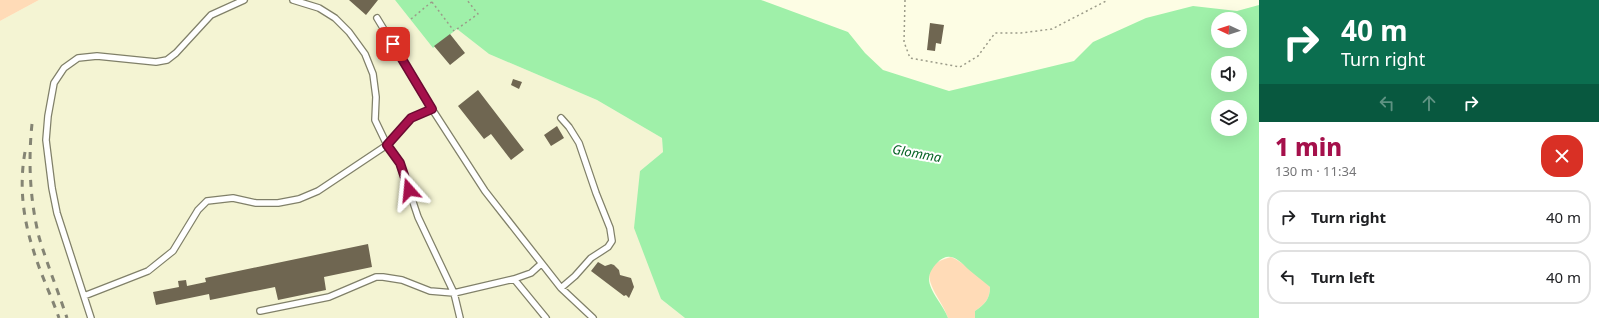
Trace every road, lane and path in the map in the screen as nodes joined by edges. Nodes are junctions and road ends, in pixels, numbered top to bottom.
1 (244, 0) edge
2 (293, 0) edge
3 (434, 0) edge
4 (467, 0) edge
5 (905, 0) edge
6 (1108, 0) edge
7 (432, 2) junction
8 (377, 18) dead end
9 (411, 19) dead end
10 (457, 29) dead end
11 (454, 31) dead end
12 (432, 109) junction
13 (561, 118) dead end
14 (387, 145) junction
15 (541, 264) junction
16 (514, 279) junction
17 (561, 288) junction
18 (454, 294) junction
19 (84, 296) junction
20 (260, 311) dead end
21 (91, 318) edge
22 (460, 318) edge
23 (546, 318) edge
24 (593, 318) edge

1 - 19 lane
2 - 14 lane
3 - 7 path
4 - 10 path
5 - 6 path
7 - 9 path
7 - 11 path
8 - 12 lane
12 - 14 lane
12 - 15 lane
13 - 17 lane
14 - 18 lane
14 - 19 lane
15 - 16 lane
15 - 17 lane
16 - 18 lane
16 - 23 lane
17 - 24 lane
18 - 20 lane
18 - 22 lane
19 - 21 lane

